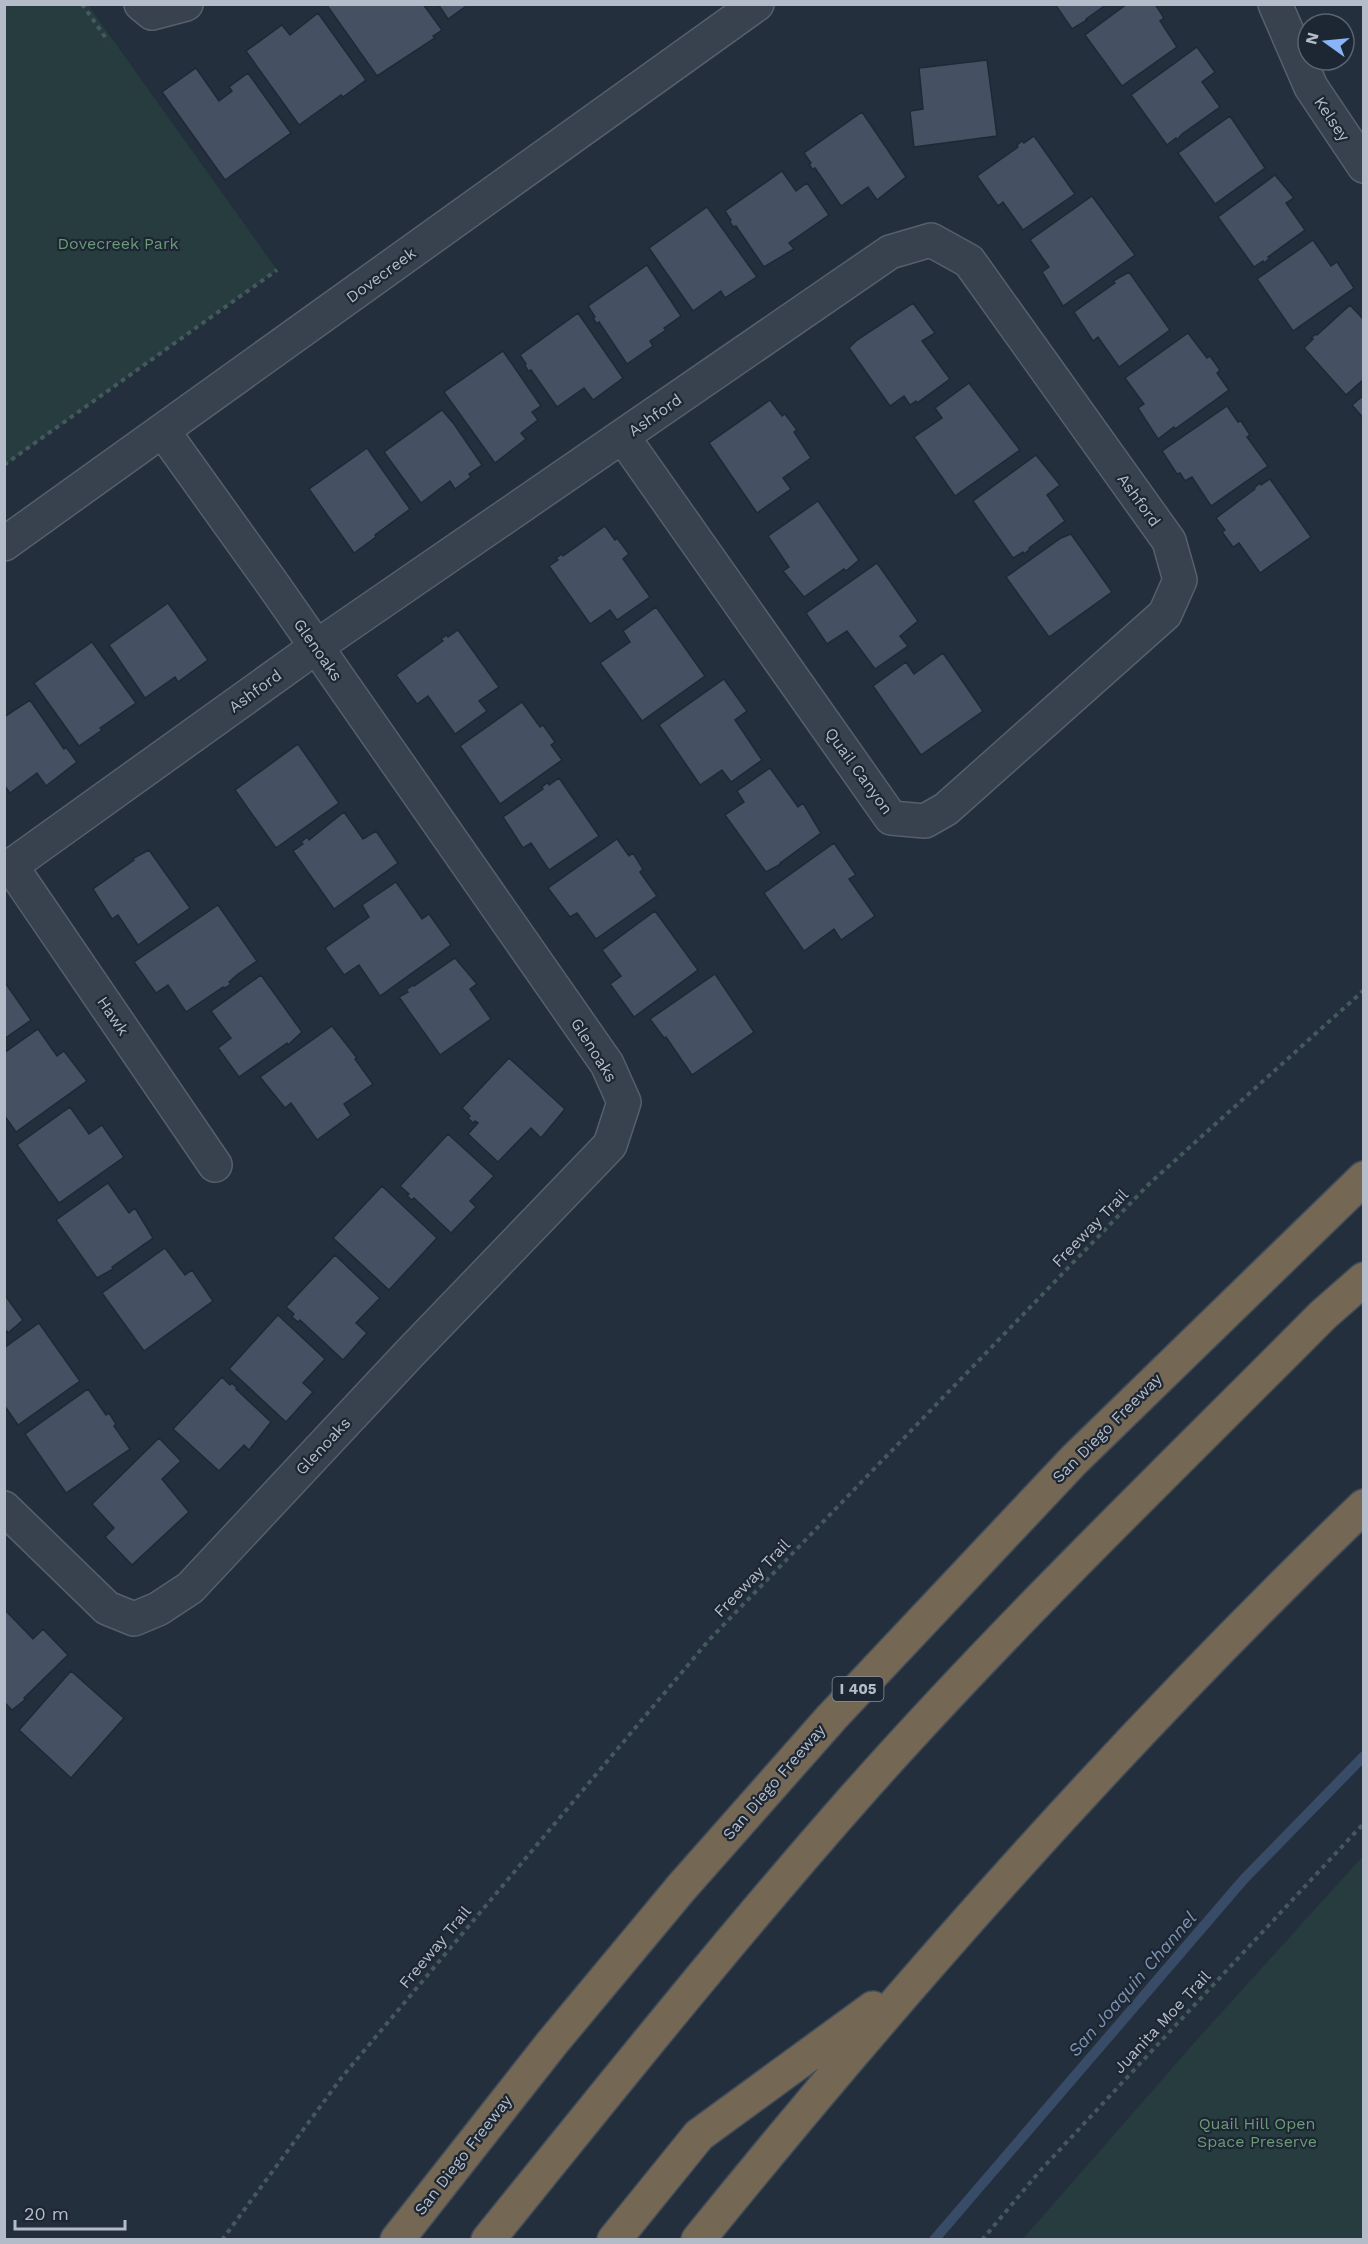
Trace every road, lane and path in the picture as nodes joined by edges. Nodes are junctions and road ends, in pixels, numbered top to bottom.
1 (82, 4) edge
2 (141, 4) edge
3 (186, 4) edge
4 (757, 4) edge
5 (1275, 4) edge
6 (108, 41) dead end
7 (1364, 166) edge
8 (277, 270) dead end
9 (163, 431) junction
10 (622, 437) junction
11 (4, 465) edge
12 (4, 544) edge
13 (1166, 614) joint
14 (316, 647) junction
15 (8, 869) edge
16 (1364, 990) edge
17 (215, 1165) dead end
18 (1364, 1178) edge
19 (1364, 1279) edge
20 (1364, 1506) edge
21 (4, 1508) edge
22 (1364, 1823) edge
23 (918, 1975) junction
24 (222, 2240) edge
25 (397, 2240) edge
26 (488, 2240) edge
27 (614, 2240) edge
28 (698, 2240) edge
29 (982, 2240) edge

1 - 6 path
2 - 3 street
4 - 9 street, Dovecreek
5 - 7 street, Kelsey
8 - 11 path
9 - 12 street, Dovecreek
9 - 14 street, Glenoaks
10 - 13 street, Quail Canyon
10 - 13 street, Ashford
10 - 14 street, Ashford
14 - 15 street, Ashford
14 - 21 street, Glenoaks
15 - 17 street, Hawk
16 - 24 path, Freeway Trail
18 - 25 highway, San Diego Freeway / I 405
19 - 26 highway
20 - 23 highway
22 - 29 path, Juanita Moe Trail
23 - 27 highway
23 - 28 highway

